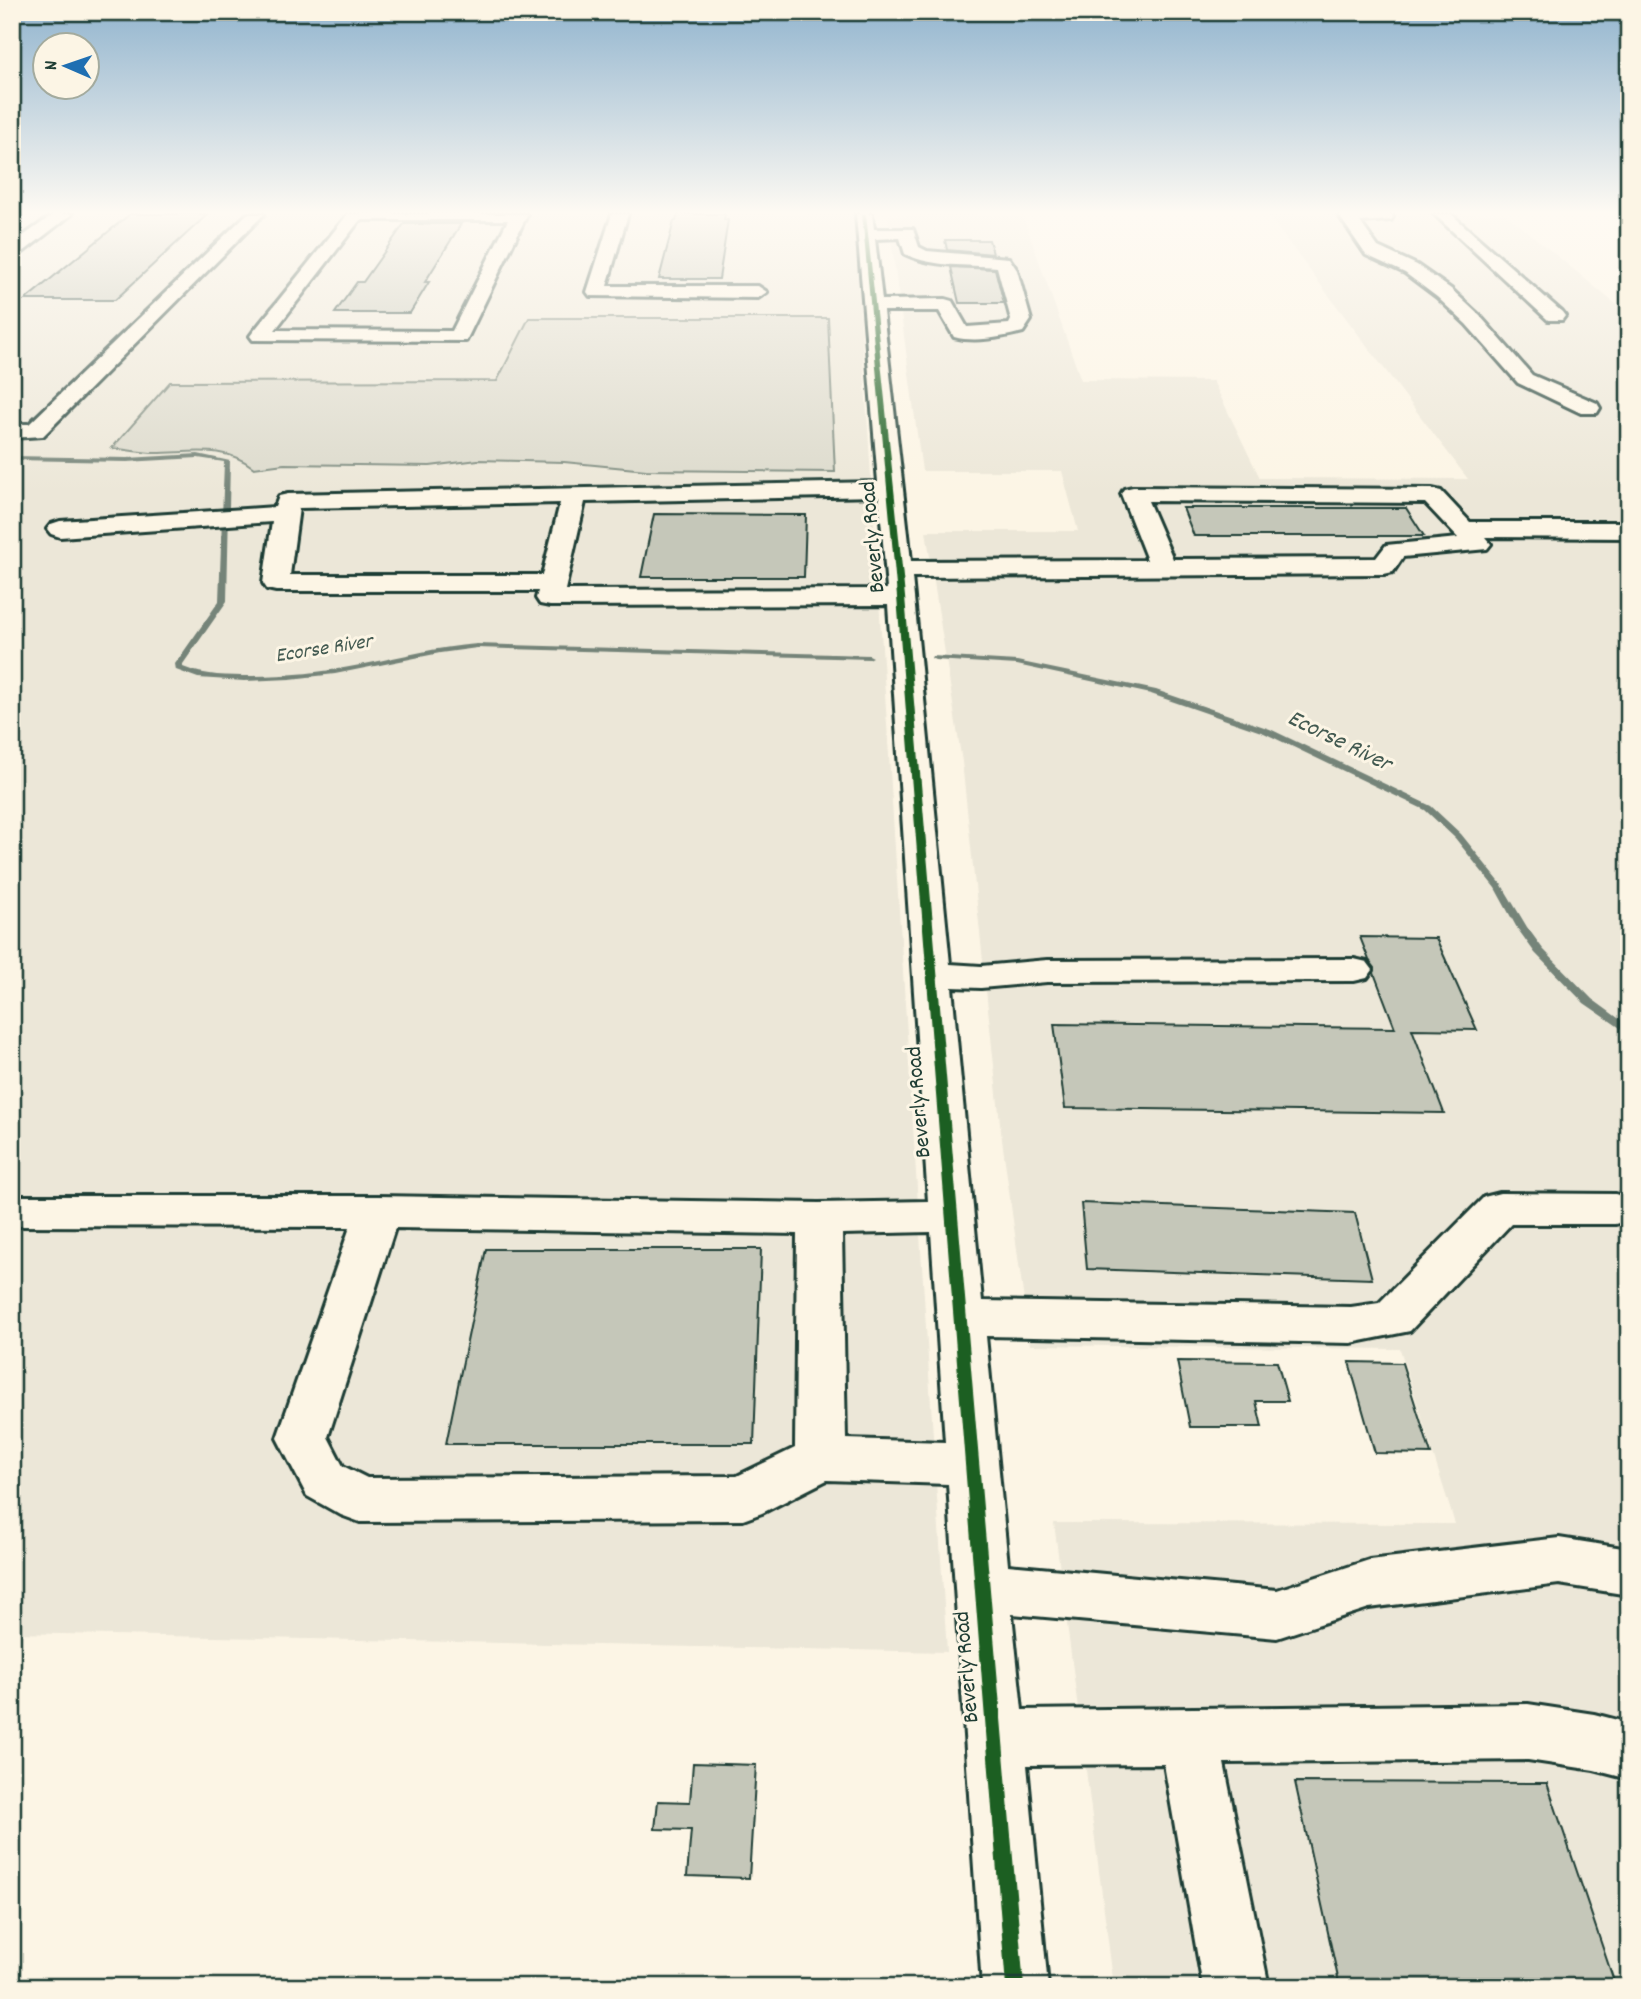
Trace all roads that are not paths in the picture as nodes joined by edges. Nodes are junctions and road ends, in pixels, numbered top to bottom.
1 (161, 307) edge
2 (283, 307) edge
3 (474, 307) edge
4 (873, 307) edge
5 (946, 307) edge
6 (1018, 307) edge
7 (1459, 307) edge
8 (1545, 307) edge
9 (1555, 316) dead end
10 (1589, 408) dead end
11 (12, 431) edge
12 (890, 489) junction
13 (574, 496) junction
14 (286, 514) junction
15 (60, 529) dead end
16 (1464, 529) junction
17 (1629, 530) edge
18 (1163, 567) junction
19 (552, 583) junction
20 (899, 583) junction
21 (1354, 970) dead end
22 (930, 974) junction
23 (1615, 1209) dead end
24 (12, 1211) edge
25 (378, 1212) junction
26 (950, 1216) junction
27 (819, 1219) junction
28 (959, 1318) junction
29 (821, 1460) junction
30 (973, 1464) junction
31 (1629, 1572) edge
32 (984, 1587) junction
33 (1189, 1737) junction
34 (995, 1738) junction
35 (1629, 1751) edge
36 (1015, 1987) edge
37 (1236, 1987) edge

1 - 11 street
2 - 3 street
4 - 12 street, Beverly Road
5 - 6 street
7 - 10 street
8 - 9 street
12 - 13 street
12 - 20 street, Beverly Road
13 - 14 street
13 - 19 street
14 - 15 street
14 - 19 street
16 - 17 street
16 - 18 street
16 - 18 street
18 - 20 street
19 - 20 street
20 - 22 street, Beverly Road
21 - 22 street
22 - 26 street, Beverly Road
23 - 28 street
24 - 25 street
25 - 27 street
25 - 29 street
26 - 27 street
26 - 28 street, Beverly Road
27 - 29 street
28 - 30 street, Beverly Road
29 - 30 street
30 - 32 street, Beverly Road
31 - 32 street
32 - 34 street, Beverly Road
33 - 34 street
33 - 35 street
33 - 37 street
34 - 36 street, Beverly Road

